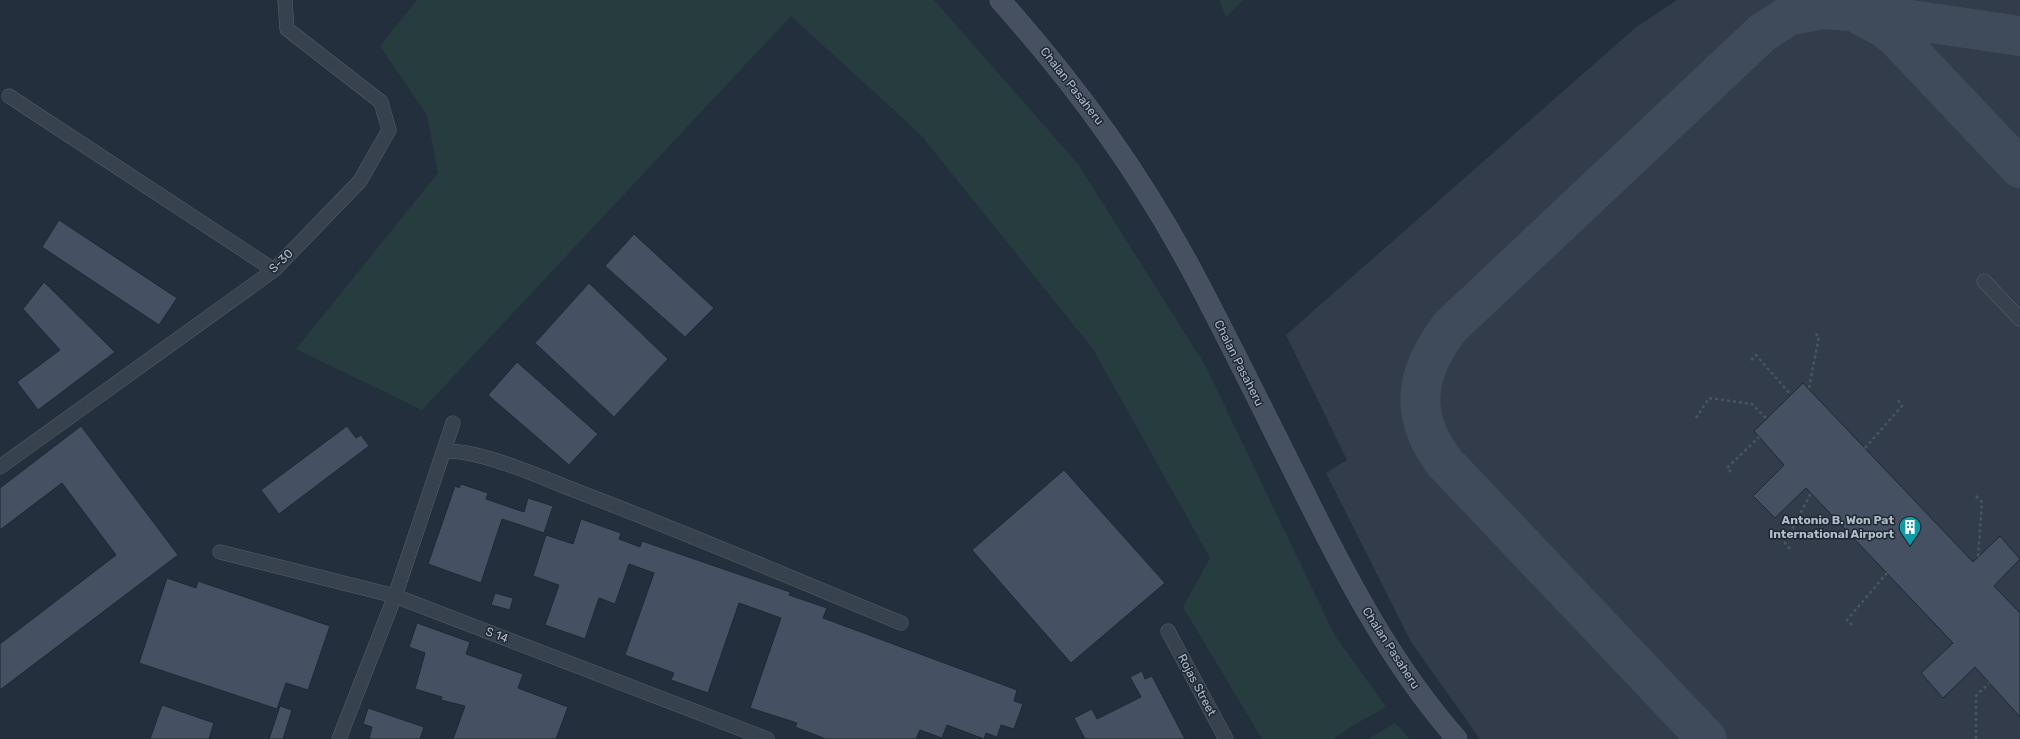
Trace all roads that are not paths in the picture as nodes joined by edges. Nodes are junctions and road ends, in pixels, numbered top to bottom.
1 (284, 0) edge
2 (1000, 0) edge
3 (9, 96) dead end
4 (274, 270) junction
5 (1984, 281) dead end
6 (2020, 319) edge
7 (453, 423) dead end
8 (444, 451) junction
9 (0, 467) edge
10 (220, 552) dead end
11 (395, 596) junction
12 (901, 623) dead end
13 (1168, 631) dead end
14 (339, 739) edge
15 (767, 739) edge
16 (1226, 739) edge
17 (1457, 739) edge

1 - 4 street, S-30
2 - 17 main road, Chalan Pasaheru
3 - 4 street
4 - 9 street, S-30
5 - 6 street
7 - 8 street
8 - 11 street
8 - 12 street
10 - 11 street, S 14
11 - 14 street
11 - 15 street, S 14
13 - 16 street, Rojas Street

